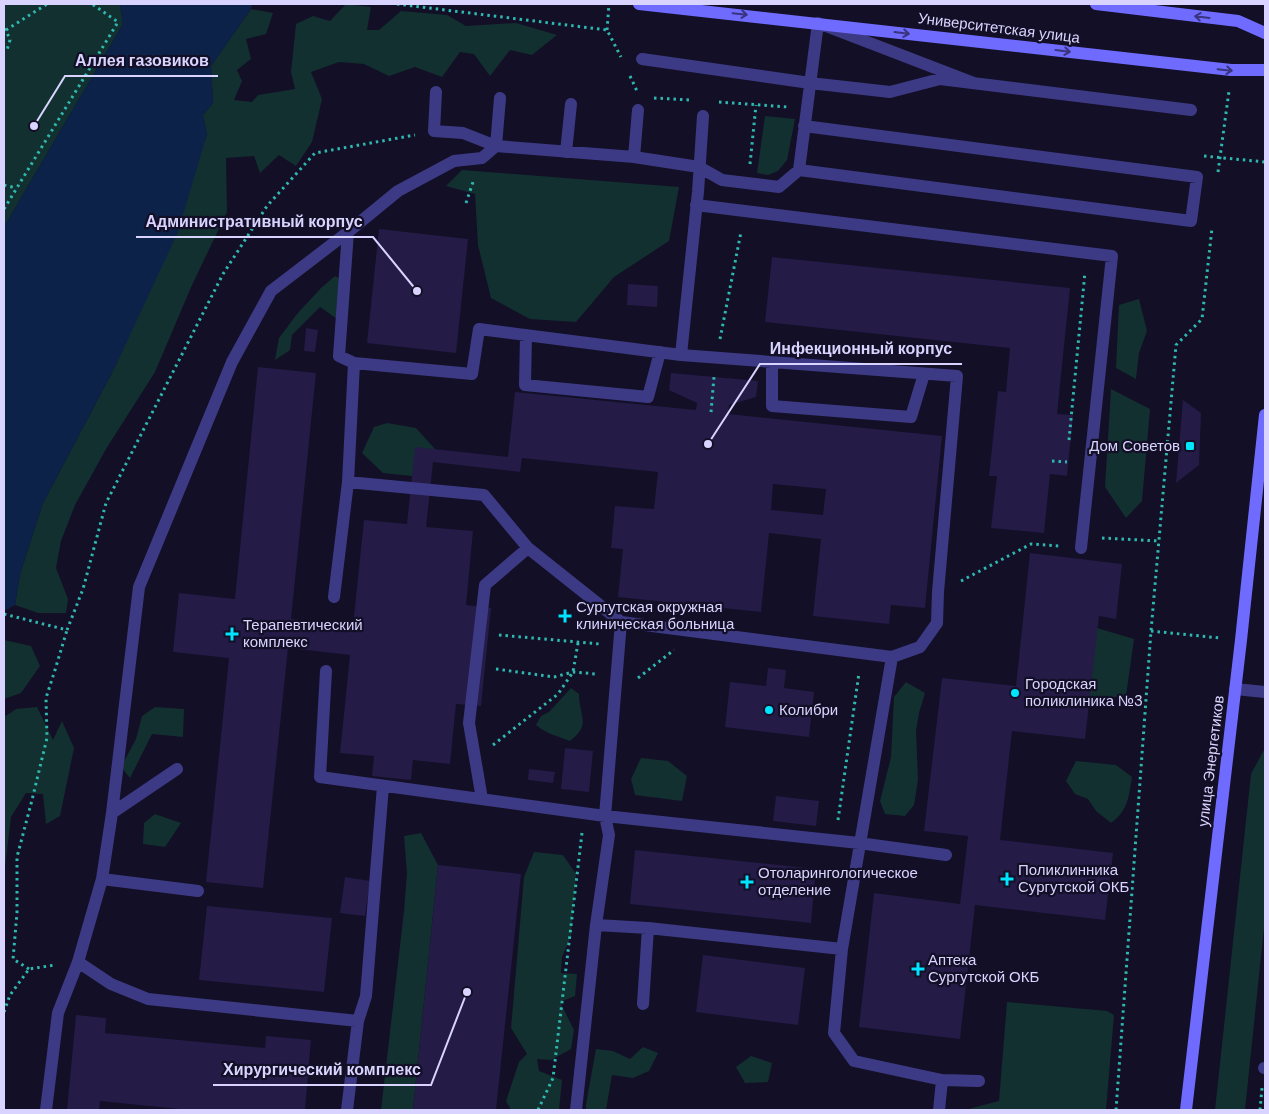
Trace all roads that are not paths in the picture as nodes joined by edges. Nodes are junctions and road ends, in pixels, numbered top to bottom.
1 (640, 4) edge
2 (1096, 4) edge
3 (666, 5) edge
4 (818, 23) junction
5 (1265, 33) edge
6 (642, 59) dead end
7 (1265, 70) edge
8 (810, 83) junction
9 (974, 83) junction
10 (436, 92) dead end
11 (500, 98) dead end
12 (571, 104) dead end
13 (638, 110) dead end
14 (1191, 110) dead end
15 (703, 116) dead end
16 (804, 126) junction
17 (496, 146) junction
18 (566, 152) junction
19 (634, 157) junction
20 (699, 167) junction
21 (799, 170) junction
22 (696, 205) junction
23 (348, 232) junction
24 (526, 335) junction
25 (660, 352) junction
26 (681, 355) junction
27 (772, 362) junction
28 (354, 363) junction
29 (924, 374) junction
30 (1265, 415) edge
31 (348, 482) junction
32 (528, 548) junction
33 (1081, 548) road end
34 (334, 597) dead end
35 (621, 622) junction
36 (892, 656) junction
37 (326, 671) dead end
38 (1235, 689) junction
39 (1265, 692) edge
40 (177, 769) dead end
41 (383, 786) junction
42 (482, 799) junction
43 (112, 813) junction
44 (605, 816) junction
45 (860, 843) junction
46 (946, 855) dead end
47 (102, 879) junction
48 (198, 891) dead end
49 (596, 925) junction
50 (648, 928) junction
51 (842, 949) junction
52 (78, 962) junction
53 (643, 1004) dead end
54 (358, 1021) junction
55 (942, 1080) junction
56 (980, 1081) dead end
57 (46, 1110) edge
58 (347, 1110) edge
59 (576, 1110) edge
60 (939, 1110) edge
61 (1186, 1110) edge

1 - 3 main road, Университетская улица
5 -> 2 main road
3 -> 4 main road, Университетская улица
4 -> 7 main road, Университетская улица
4 - 8 street
4 - 9 street
6 - 8 street
8 - 9 street
8 - 16 street
9 - 14 street
10 - 17 street
11 - 17 street
12 - 18 street
13 - 19 street
15 - 20 street
16 - 21 street
16 - 21 street
17 - 18 street
17 - 23 street
18 - 19 street
19 - 20 street
20 - 21 street
20 - 22 street
22 - 26 street
22 - 33 street
23 - 28 street
23 - 43 street
24 - 25 street
24 - 25 street
24 - 28 street
25 - 26 street
26 - 27 street
27 - 29 street
27 - 29 street
28 - 31 street
29 - 36 street
30 - 38 main road, улица Энергетиков
31 - 32 street
31 - 34 street
32 - 35 street
32 - 42 street
35 - 36 street
35 - 44 street
36 - 45 street
37 - 41 street
38 - 39 street
38 - 61 main road, улица Энергетиков
40 - 43 street
41 - 42 street
41 - 54 street
42 - 44 street
43 - 47 street
44 - 45 street
44 - 49 street
45 - 46 street
45 - 51 street
47 - 48 street
47 - 52 street
49 - 50 street
49 - 59 street
50 - 51 street
50 - 53 street
51 - 55 street
52 - 54 street
52 - 57 street
54 - 58 street
55 - 56 street
55 - 60 street

